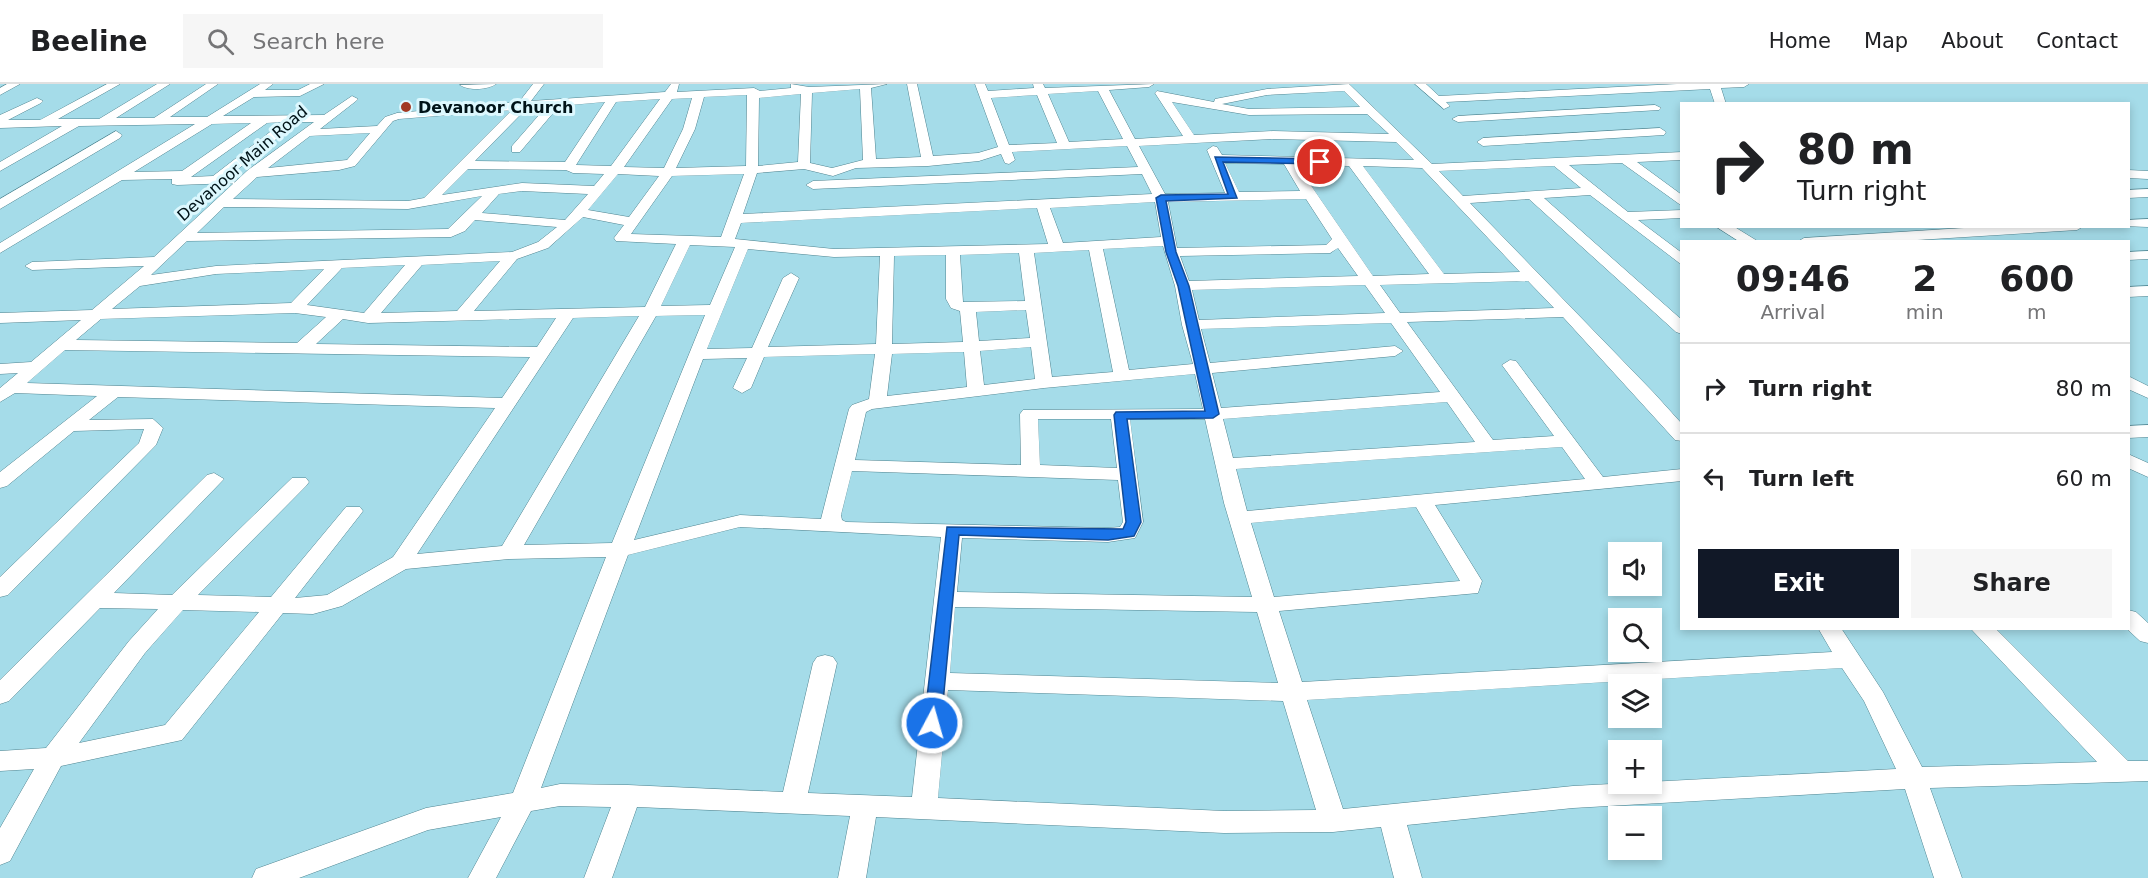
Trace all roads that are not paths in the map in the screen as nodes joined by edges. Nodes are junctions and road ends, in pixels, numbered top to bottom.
1 (0, 84) edge
2 (6, 84) edge
3 (15, 84) edge
4 (115, 84) edge
5 (165, 84) edge
6 (213, 84) edge
7 (268, 84) edge
8 (319, 84) edge
9 (491, 84) edge
10 (538, 84) edge
11 (790, 84) edge
12 (882, 84) edge
13 (912, 84) edge
14 (1150, 84) edge
15 (1420, 84) edge
16 (1587, 84) edge
17 (1744, 84) edge
18 (465, 85) edge
19 (866, 85) edge
20 (1101, 86) edge
21 (1345, 86) edge
22 (1714, 86) junction
23 (1040, 88) edge
24 (1652, 88) junction
25 (673, 89) edge
26 (982, 89) edge
27 (807, 90) junction
28 (1597, 91) junction
29 (0, 92) edge
30 (252, 94) junction
31 (699, 94) junction
32 (1539, 94) junction
33 (753, 95) junction
34 (613, 98) junction
35 (352, 99) dead end
36 (1437, 99) junction
37 (38, 100) dead end
38 (556, 102) junction
39 (1168, 102) junction
40 (1720, 102) edge
41 (1229, 104) junction
42 (523, 105) junction
43 (1656, 108) junction
44 (1372, 110) junction
45 (1562, 113) junction
46 (324, 118) junction
47 (264, 119) junction
48 (295, 119) junction
49 (1458, 119) junction
50 (211, 120) junction
51 (100, 122) junction
52 (155, 122) junction
53 (42, 123) junction
54 (77, 123) junction
55 (1, 124) edge
56 (382, 129) junction
57 (1660, 132) junction
58 (306, 133) junction
59 (116, 135) dead end
60 (1400, 138) junction
61 (1208, 140) junction
62 (1192, 141) junction
63 (1483, 142) junction
64 (1132, 144) junction
65 (1065, 146) junction
66 (516, 149) dead end
67 (1005, 149) junction
68 (1680, 156) edge
69 (1665, 157) junction
70 (1218, 159) junction
71 (1624, 159) junction
72 (1289, 160) junction
73 (928, 162) junction
74 (1353, 162) junction
75 (1558, 163) junction
76 (870, 164) junction
77 (464, 165) junction
78 (1508, 165) junction
79 (0, 166) edge
80 (569, 166) junction
81 (1426, 166) junction
82 (810, 167) junction
83 (752, 170) junction
84 (1146, 170) junction
85 (613, 171) junction
86 (669, 172) junction
87 (2130, 174) edge
88 (185, 175) junction
89 (2148, 175) edge
90 (121, 176) junction
91 (250, 176) junction
92 (1013, 176) junction
93 (216, 180) junction
94 (495, 190) junction
95 (598, 190) junction
96 (1593, 191) junction
97 (2148, 193) edge
98 (2130, 194) edge
99 (1310, 195) junction
100 (1532, 195) junction
101 (1234, 196) junction
102 (1161, 198) junction
103 (811, 200) junction
104 (1458, 200) junction
105 (1680, 201) edge
106 (428, 202) junction
107 (221, 203) junction
108 (1042, 204) junction
109 (0, 205) edge
110 (580, 212) junction
111 (1680, 214) edge
112 (471, 216) junction
113 (1624, 216) junction
114 (735, 219) junction
115 (632, 222) junction
116 (2148, 223) edge
117 (569, 224) junction
118 (2130, 224) edge
119 (1726, 228) edge
120 (2010, 228) edge
121 (1943, 230) edge
122 (184, 237) junction
123 (0, 238) edge
124 (16, 238) junction
125 (1339, 239) junction
126 (686, 240) junction
127 (1748, 240) edge
128 (1827, 240) edge
129 (1958, 240) edge
130 (735, 243) junction
131 (1095, 246) junction
132 (1170, 247) junction
133 (1026, 248) junction
134 (1057, 248) junction
135 (0, 249) edge
136 (953, 250) junction
137 (887, 252) junction
138 (2148, 255) edge
139 (512, 256) junction
140 (2130, 256) edge
141 (1680, 259) edge
142 (158, 261) junction
143 (417, 261) junction
144 (337, 265) junction
145 (32, 266) dead end
146 (1532, 276) junction
147 (791, 278) dead end
148 (1438, 278) junction
149 (1369, 280) junction
150 (135, 282) junction
151 (1183, 286) junction
152 (2148, 291) edge
153 (2130, 292) edge
154 (1033, 305) junction
155 (295, 308) junction
156 (968, 309) junction
157 (714, 310) junction
158 (651, 312) junction
159 (1566, 312) junction
160 (568, 313) junction
161 (97, 314) junction
162 (337, 316) junction
163 (461, 316) junction
164 (0, 318) edge
165 (368, 318) junction
166 (1395, 318) junction
167 (1190, 325) junction
168 (1680, 327) edge
169 (1038, 342) junction
170 (61, 345) junction
171 (972, 347) junction
172 (301, 349) junction
173 (884, 350) junction
174 (1395, 351) dead end
175 (540, 352) junction
176 (758, 353) junction
177 (697, 354) junction
178 (1510, 365) dead end
179 (34, 367) junction
180 (0, 369) edge
181 (1201, 369) junction
182 (1122, 376) junction
183 (2130, 382) edge
184 (1044, 383) junction
185 (742, 388) dead end
186 (114, 391) junction
187 (5, 392) edge
188 (976, 392) junction
189 (2148, 393) edge
190 (1452, 396) junction
191 (506, 403) junction
192 (877, 403) junction
193 (1213, 414) junction
194 (1120, 415) junction
195 (74, 426) junction
196 (1679, 430) edge
197 (2148, 431) edge
198 (2130, 432) edge
199 (1567, 441) junction
200 (1488, 446) junction
201 (2130, 461) edge
202 (1225, 464) junction
203 (844, 465) junction
204 (1031, 471) junction
205 (2148, 471) edge
206 (1127, 474) junction
207 (1680, 475) edge
208 (214, 478) dead end
209 (0, 482) edge
210 (299, 482) dead end
211 (1599, 483) junction
212 (1422, 500) junction
213 (353, 511) dead end
214 (1239, 518) junction
215 (832, 524) junction
216 (952, 531) junction
217 (619, 550) junction
218 (509, 552) junction
219 (401, 562) junction
220 (0, 590) edge
221 (945, 599) junction
222 (94, 600) junction
223 (176, 604) junction
224 (1264, 605) junction
225 (275, 606) junction
226 (2130, 620) edge
227 (1830, 630) edge
228 (1983, 630) edge
229 (2148, 634) edge
230 (1849, 659) junction
231 (825, 663) dead end
232 (937, 681) junction
233 (1292, 693) junction
234 (0, 695) edge
235 (53, 758) junction
236 (0, 761) edge
237 (2148, 771) edge
238 (2122, 772) junction
239 (1914, 778) junction
240 (628, 796) junction
241 (523, 800) junction
242 (793, 803) junction
243 (866, 806) junction
244 (924, 808) junction
245 (1391, 815) junction
246 (1333, 821) junction
247 (0, 853) edge
248 (266, 878) edge
249 (482, 878) edge
250 (598, 878) edge
251 (852, 878) edge
252 (1408, 878) edge
253 (1948, 878) edge

1 - 2 street
3 - 29 street
4 - 53 street
5 - 51 street
6 - 52 street
7 - 30 street
8 - 30 street
9 - 18 street
10 - 42 street
11 - 27 street
12 - 19 street
13 - 73 street
14 - 20 street
14 - 39 street
15 - 36 street
16 - 28 street
17 - 22 street
19 - 27 street
19 - 76 street
20 - 23 street
20 - 64 street
21 - 41 street
21 - 44 street
22 - 24 street
22 - 40 street
23 - 26 street
23 - 65 street
24 - 28 street
24 - 43 street
25 - 31 street
25 - 34 street
25 - 85 street
26 - 67 street
27 - 33 street
27 - 82 street
28 - 32 street
30 - 50 street
31 - 33 street
31 - 86 street
32 - 36 street
32 - 45 street
33 - 83 street
34 - 38 street
34 - 80 street
35 - 46 street
36 - 49 street
37 - 55 street
38 - 42 street
38 - 66 street
39 - 41 street
39 - 62 street
41 - 44 street
42 - 56 street
42 - 77 street
43 - 45 street
43 - 57 street
44 - 60 street
45 - 49 street
46 - 48 street, Devanoor Main Road
46 - 58 street, Devanoor Main Road
47 - 48 street, Devanoor Main Road
47 - 50 street, Devanoor Main Road
47 - 88 street
48 - 93 street
49 - 63 street
50 - 52 street, Devanoor Main Road
50 - 90 street
51 - 52 street, Devanoor Main Road
51 - 54 street, Devanoor Main Road
53 - 54 street, Devanoor Main Road
53 - 55 street, Devanoor Main Road
54 - 79 street
56 - 58 street
56 - 91 street
57 - 63 street
57 - 69 street
58 - 91 street, Devanoor Main Road
59 - 109 street
60 - 61 street
60 - 81 street
61 - 62 street
61 - 70 street
62 - 64 street
63 - 78 street
64 - 65 street
64 - 84 street
65 - 67 street
67 - 73 street
67 - 92 street
68 - 69 street
69 - 71 street
70 - 72 street
70 - 101 street
71 - 75 street
71 - 105 street
72 - 74 street
72 - 99 street
73 - 76 street
74 - 81 street
74 - 148 street
75 - 78 street
75 - 96 street
76 - 82 street
77 - 80 street
77 - 106 street
78 - 81 street
80 - 85 street
81 - 104 street
82 - 83 street
82 - 103 street
83 - 86 street
83 - 114 street
84 - 92 street
84 - 102 street
85 - 86 street
85 - 95 street
86 - 115 street
87 - 89 street
88 - 90 street
88 - 93 street
90 - 124 street
91 - 93 street
91 - 107 street, Devanoor Main Road
92 - 103 street
94 - 95 street
94 - 106 street
94 - 112 street
95 - 110 street
96 - 100 street
96 - 113 street
97 - 98 street
99 - 101 street
99 - 125 street
100 - 104 street
100 - 168 street
101 - 102 street
102 - 108 street
102 - 132 street
103 - 108 street
103 - 114 street
104 - 146 street
106 - 107 street
107 - 122 street, Devanoor Main Road
108 - 134 street
110 - 115 street
110 - 117 street
111 - 113 street
112 - 117 street
112 - 122 street
113 - 141 street
114 - 130 street
115 - 126 street
116 - 118 street
117 - 139 street
119 - 127 street
120 - 121 street
121 - 128 street
121 - 129 street
122 - 142 street, Devanoor Main Road
123 - 124 street
124 - 135 street
125 - 132 street
125 - 149 street
126 - 130 street
126 - 158 street
130 - 137 street
130 - 157 street
131 - 132 street
131 - 134 street
131 - 182 street
132 - 151 street
133 - 134 street
133 - 136 street
133 - 154 street
136 - 137 street
136 - 156 street
137 - 173 street
138 - 140 street
139 - 143 street
139 - 163 street
142 - 145 street
142 - 150 street, Devanoor Main Road
143 - 144 street
143 - 165 street
144 - 150 street
144 - 155 street
146 - 148 street
146 - 159 street
147 - 176 street
148 - 149 street
149 - 151 street
149 - 166 street
150 - 161 street, Devanoor Main Road
151 - 167 street
152 - 153 street
154 - 156 street
154 - 169 street
155 - 161 street
155 - 162 street
156 - 171 street
157 - 158 street
157 - 177 street
158 - 160 street
158 - 218 street
159 - 166 street
159 - 196 street
160 - 163 street
160 - 175 street
161 - 164 street
161 - 170 street, Devanoor Main Road
162 - 165 street
162 - 172 street
163 - 165 street
166 - 167 street
166 - 190 street
167 - 181 street
169 - 171 street
169 - 184 street
170 - 172 street
170 - 179 street, Devanoor Main Road
171 - 173 street
171 - 188 street
172 - 175 street
173 - 176 street
173 - 192 street
174 - 181 street
175 - 191 street
176 - 177 street
176 - 185 street
177 - 217 street
178 - 199 street
179 - 180 street
179 - 187 street, Devanoor Main Road
181 - 182 street
181 - 193 street
182 - 184 street
183 - 189 street
184 - 188 street
186 - 187 street
186 - 191 street
186 - 195 street
188 - 192 street
190 - 193 street
190 - 200 street
191 - 219 street
192 - 203 street
193 - 194 street
193 - 202 street
194 - 204 street
194 - 206 street
195 - 209 street
195 - 220 street
197 - 198 street
199 - 200 street
199 - 211 street
200 - 202 street
201 - 205 street
202 - 214 street
203 - 204 street
203 - 215 street
204 - 206 street
206 - 216 street
207 - 211 street
208 - 222 street
210 - 223 street
211 - 212 street
212 - 214 street
212 - 224 street
213 - 225 street
214 - 224 street
215 - 216 street
215 - 217 street
216 - 221 street
217 - 218 street
217 - 241 street
218 - 219 street
219 - 225 street
221 - 224 street
221 - 232 street
222 - 223 street
222 - 234 street
223 - 225 street
223 - 235 street
224 - 233 street
225 - 235 street
226 - 229 street
227 - 230 street
228 - 238 street
230 - 233 street
230 - 239 street
231 - 242 street
232 - 233 street
232 - 244 street
233 - 246 street
235 - 236 street
235 - 247 street
237 - 238 street
238 - 239 street
239 - 245 street
239 - 253 street
240 - 241 street
240 - 242 street
240 - 250 street
241 - 248 street
241 - 249 street
242 - 243 street
243 - 244 street
243 - 251 street
244 - 246 street
245 - 246 street
245 - 252 street

